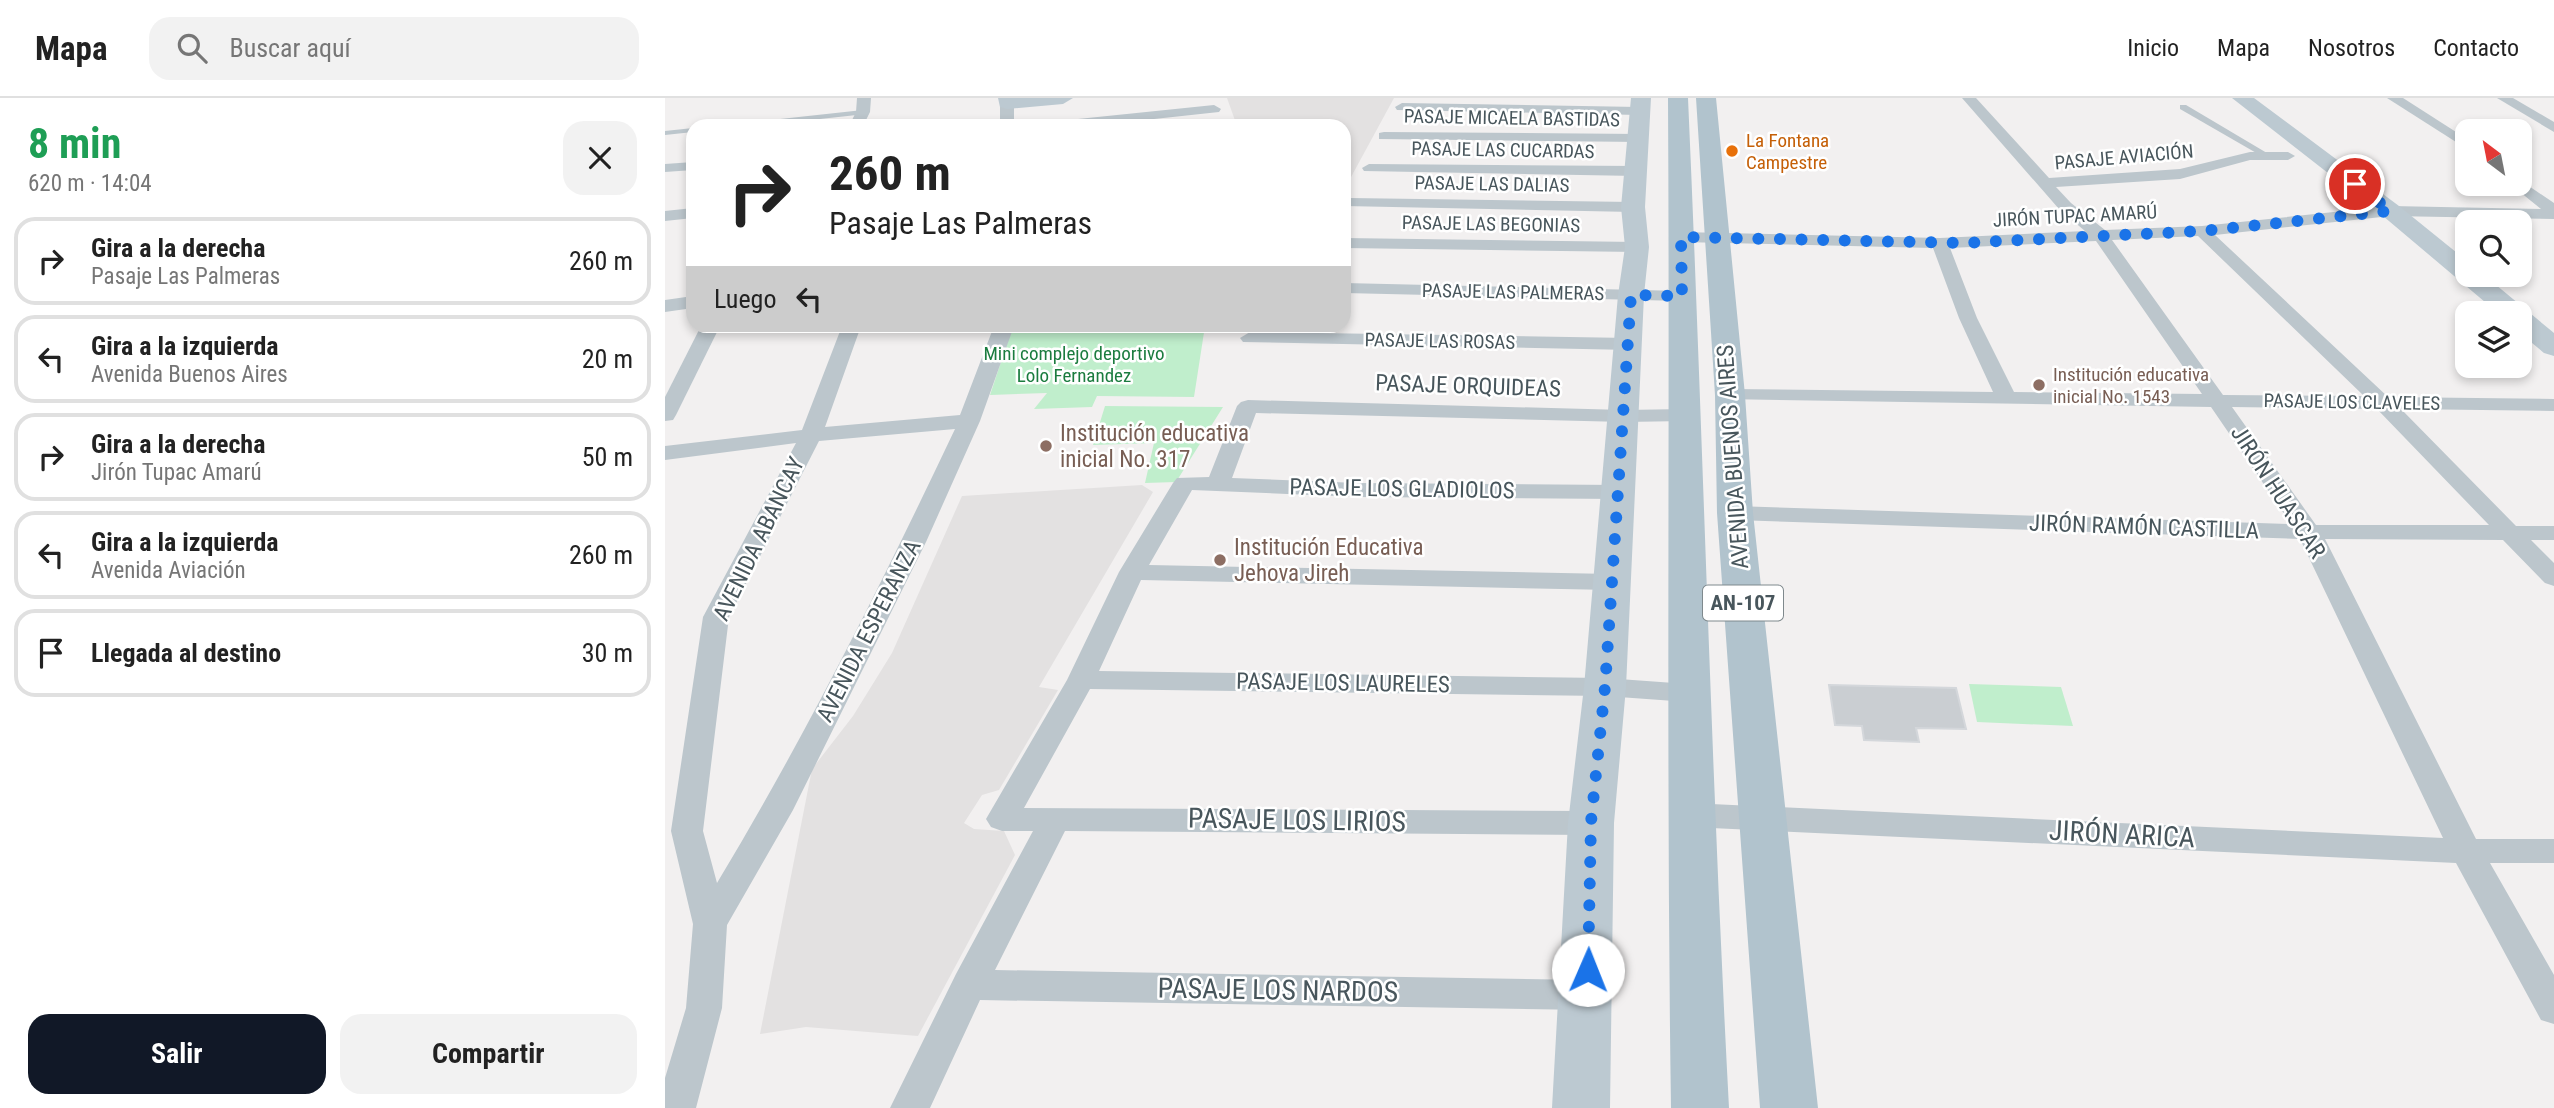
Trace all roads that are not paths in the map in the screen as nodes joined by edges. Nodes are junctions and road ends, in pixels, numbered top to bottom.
1 (1063, 98) edge
2 (1678, 98) edge
3 (1706, 98) edge
4 (1969, 98) edge
5 (2242, 98) edge
6 (2395, 98) edge
7 (2504, 98) edge
8 (1008, 101) edge
9 (1212, 103) edge
10 (1404, 103) edge
11 (863, 105) edge
12 (2183, 107) dead end
13 (2533, 116) junction
14 (2554, 116) edge
15 (777, 119) edge
16 (1007, 119) edge
17 (1099, 119) edge
18 (2554, 128) edge
19 (686, 131) edge
20 (665, 133) edge
21 (2455, 137) edge
22 (1638, 145) edge
23 (2268, 156) junction
24 (2288, 156) dead end
25 (686, 166) edge
26 (665, 168) edge
27 (1365, 175) edge
28 (2045, 183) junction
29 (2532, 195) edge
30 (2391, 211) junction
31 (2554, 212) edge
32 (686, 213) edge
33 (665, 216) edge
34 (2202, 231) junction
35 (2100, 235) junction
36 (1681, 237) junction
37 (1719, 237) junction
38 (1351, 243) edge
39 (1940, 243) junction
40 (1637, 247) junction
41 (1351, 288) edge
42 (1631, 295) junction
43 (1682, 296) junction
44 (2500, 301) edge
45 (686, 303) edge
46 (665, 306) edge
47 (2532, 329) edge
48 (707, 333) edge
49 (848, 333) edge
50 (1002, 333) edge
51 (1249, 338) dead end
52 (1630, 344) junction
53 (2554, 347) edge
54 (1730, 395) junction
55 (2006, 397) junction
56 (2218, 401) junction
57 (2383, 403) junction
58 (2554, 405) edge
59 (1248, 406) joint
60 (665, 415) edge
61 (1686, 415) junction
62 (1624, 416) junction
63 (969, 421) junction
64 (811, 435) junction
65 (665, 453) edge
66 (1217, 484) junction
67 (1619, 492) junction
68 (1735, 513) junction
69 (2309, 532) junction
70 (2508, 532) junction
71 (2554, 533) edge
72 (1132, 572) junction
73 (2554, 578) edge
74 (1611, 582) junction
75 (1081, 680) junction
76 (1605, 687) junction
77 (1688, 694) junction
78 (1690, 815) junction
79 (1763, 817) junction
80 (1056, 818) junction
81 (1591, 822) junction
82 (2466, 851) junction
83 (2554, 851) edge
84 (710, 924) junction
85 (969, 985) junction
86 (1587, 995) junction
87 (2554, 1009) edge
88 (676, 1108) edge
89 (910, 1108) edge
90 (1581, 1108) edge
91 (1700, 1108) edge
92 (1789, 1108) edge

1 - 8 street
2 - 36 main road, AVENIDA BUENOS AIRES / AN-107
3 - 37 main road, AVENIDA BUENOS AIRES / AN-107
4 - 28 street, JIRÓN HUASCAR
5 - 30 street
6 - 21 street
7 - 13 street
8 - 16 street
9 - 17 street
10 - 22 street
10 - 27 street
11 - 15 lane
12 - 23 lane
13 - 14 street
13 - 18 street
19 - 20 lane
22 - 27 street, PASAJE LAS DALIAS
22 - 27 street, PASAJE LAS CUCARDAS
22 - 27 street, PASAJE MICAELA BASTIDAS
22 - 40 street
23 - 24 street, PASAJE AVIACIÓN
23 - 28 street, PASAJE AVIACIÓN
25 - 26 street
28 - 35 street, JIRÓN HUASCAR
29 - 31 street
30 - 31 street, JIRÓN TUPAC AMARÚ
30 - 34 street, JIRÓN TUPAC AMARÚ
30 - 44 street
32 - 33 street
34 - 35 street, JIRÓN TUPAC AMARÚ
34 - 57 street
35 - 39 street, JIRÓN TUPAC AMARÚ
35 - 56 street, JIRÓN HUASCAR
36 - 37 street, JIRÓN TUPAC AMARÚ
36 - 43 main road, AVENIDA BUENOS AIRES / AN-107
37 - 39 street, JIRÓN TUPAC AMARÚ
37 - 54 main road, AVENIDA BUENOS AIRES / AN-107
38 - 40 street, PASAJE LAS BEGONIAS
39 - 55 street
40 - 42 street
41 - 42 street, PASAJE LAS PALMERAS
42 - 43 street, PASAJE LAS PALMERAS
42 - 52 street
43 - 61 main road, AVENIDA BUENOS AIRES / AN-107
45 - 46 street
47 - 53 street
48 - 60 street
49 - 64 street, AVENIDA ABANCAY
50 - 63 street, AVENIDA ESPERANZA
51 - 52 street, PASAJE LAS ROSAS
52 - 62 street
54 - 55 street, PASAJE LOS CLAVELES
54 - 68 main road, AVENIDA BUENOS AIRES / AN-107
55 - 56 street, PASAJE LOS CLAVELES
56 - 57 street, PASAJE LOS CLAVELES
56 - 69 street, JIRÓN HUASCAR
57 - 58 street, PASAJE LOS CLAVELES
57 - 70 street
59 - 62 street, PASAJE ORQUIDEAS
59 - 66 street
61 - 62 street, PASAJE ORQUIDEAS
61 - 77 main road, AVENIDA BUENOS AIRES / AN-107
62 - 67 street
63 - 64 street
63 - 84 street, AVENIDA ESPERANZA
64 - 65 street
64 - 84 street, AVENIDA ABANCAY
66 - 67 street, PASAJE LOS GLADIOLOS
66 - 72 street, PASAJE LOS GLADIOLOS
67 - 74 street
68 - 69 street, JIRÓN RAMÓN CASTILLA
68 - 79 main road, AVENIDA BUENOS AIRES / AN-107
69 - 70 street, JIRÓN RAMÓN CASTILLA
69 - 82 street, JIRÓN HUASCAR
70 - 71 street, JIRÓN RAMÓN CASTILLA
70 - 73 street
72 - 74 street
72 - 75 street
74 - 76 street
75 - 76 street, PASAJE LOS LAURELES
75 - 80 street, PASAJE LOS LIRIOS
76 - 77 street, PASAJE LOS LAURELES
76 - 81 street
77 - 78 main road, AVENIDA BUENOS AIRES / AN-107
78 - 79 street, JIRÓN ARICA
78 - 91 main road, AVENIDA BUENOS AIRES / AN-107
79 - 82 street, JIRÓN ARICA
79 - 92 main road, AVENIDA BUENOS AIRES / AN-107
80 - 81 street, PASAJE LOS LIRIOS
80 - 85 street
81 - 86 street
82 - 83 street, JIRÓN ARICA
82 - 87 street, JIRÓN HUASCAR
84 - 88 street
85 - 86 street, PASAJE LOS NARDOS
85 - 89 street
86 - 90 street

